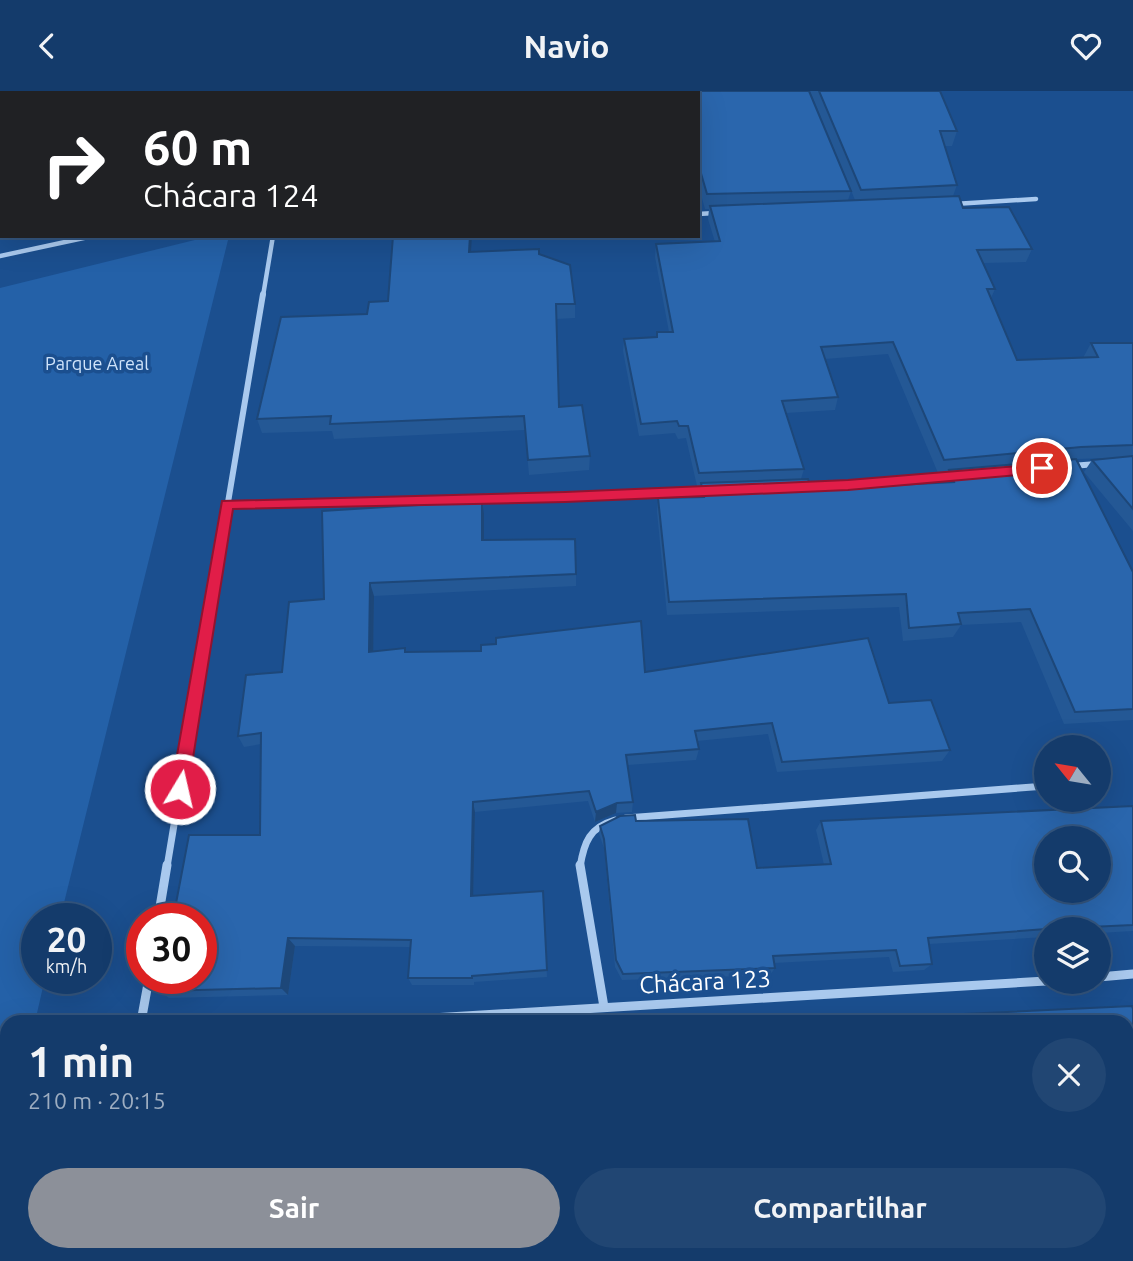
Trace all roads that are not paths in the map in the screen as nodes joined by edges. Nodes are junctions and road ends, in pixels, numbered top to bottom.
1 (1036, 199) dead end
2 (945, 205) edge
3 (724, 213) edge
4 (700, 214) edge
5 (84, 238) edge
6 (273, 238) edge
7 (0, 256) edge
8 (1107, 464) edge
9 (1068, 467) edge
10 (964, 476) edge
11 (793, 487) edge
12 (712, 491) edge
13 (227, 504) junction
14 (1034, 787) edge
15 (161, 903) edge
16 (1133, 974) edge
17 (1111, 976) edge
18 (1034, 982) edge
19 (146, 994) edge
20 (604, 1007) junction
21 (142, 1015) edge
22 (477, 1015) edge

1 - 2 street
3 - 4 street
5 - 7 street
6 - 13 street
8 - 9 street
10 - 11 street
12 - 13 street
13 - 15 street
14 - 20 street
16 - 17 street
18 - 20 street, Chácara 123
19 - 21 street
20 - 22 street, Chácara 123

